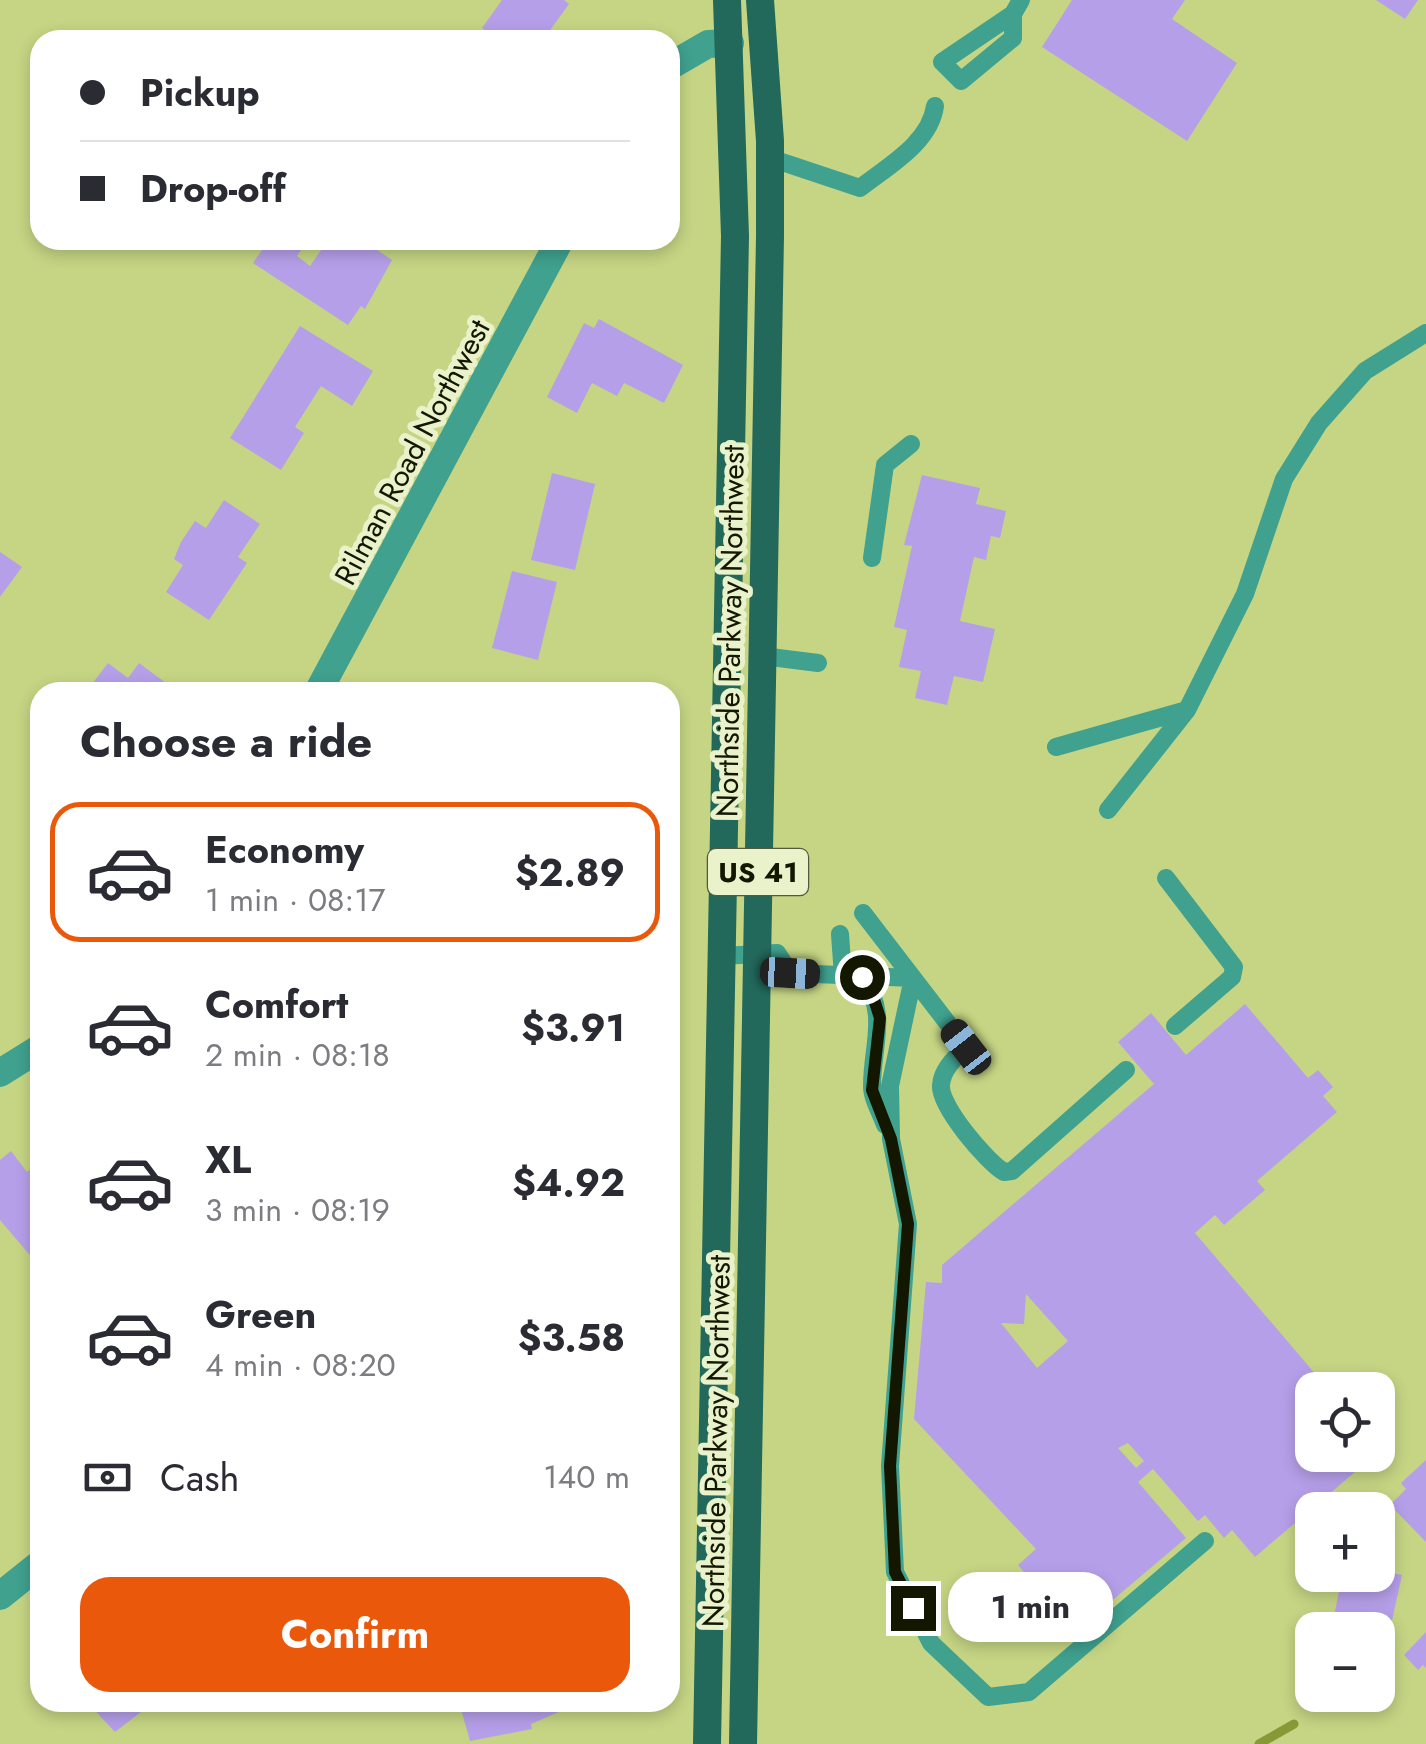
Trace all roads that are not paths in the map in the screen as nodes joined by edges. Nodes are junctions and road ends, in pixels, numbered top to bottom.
1 (727, 0) edge
2 (760, 0) edge
3 (1017, 7) edge
4 (730, 43) junction
5 (680, 60) edge
6 (935, 106) dead end
7 (770, 158) junction
8 (555, 250) edge
9 (1426, 333) edge
10 (911, 444) dead end
11 (872, 558) dead end
12 (762, 656) junction
13 (818, 664) dead end
14 (323, 682) edge
15 (1187, 710) junction
16 (1056, 746) dead end
17 (1108, 810) dead end
18 (1166, 878) dead end
19 (862, 913) dead end
20 (840, 934) dead end
21 (767, 953) junction
22 (721, 956) junction
23 (852, 976) junction
24 (913, 978) junction
25 (1175, 1026) dead end
26 (30, 1054) edge
27 (1126, 1070) dead end
28 (0, 1074) edge
29 (891, 1139) junction
30 (1205, 1541) dead end
31 (30, 1572) edge
32 (0, 1596) edge
33 (707, 1744) edge
34 (742, 1744) edge

1 - 4 main road, Northside Parkway Northwest / US 41
2 - 4 lane
2 - 7 main road, Northside Parkway Northwest / US 41
3 - 3 lane
4 - 5 street
4 - 22 main road, Northside Parkway Northwest / US 41
6 - 7 lane
7 - 12 main road, Northside Parkway Northwest / US 41
8 - 14 street, Rilman Road Northwest
9 - 15 lane
10 - 11 lane
12 - 13 lane
12 - 21 main road, Northside Parkway Northwest / US 41
15 - 16 lane
15 - 17 lane
18 - 25 lane
19 - 24 lane
20 - 23 lane
21 - 22 lane
21 - 23 lane
21 - 34 main road, Northside Parkway Northwest / US 41
22 - 33 main road, Northside Parkway Northwest / US 41
23 - 24 lane
23 - 29 lane
24 - 27 lane
24 - 29 lane
26 - 28 street
29 - 30 lane
31 - 32 street

